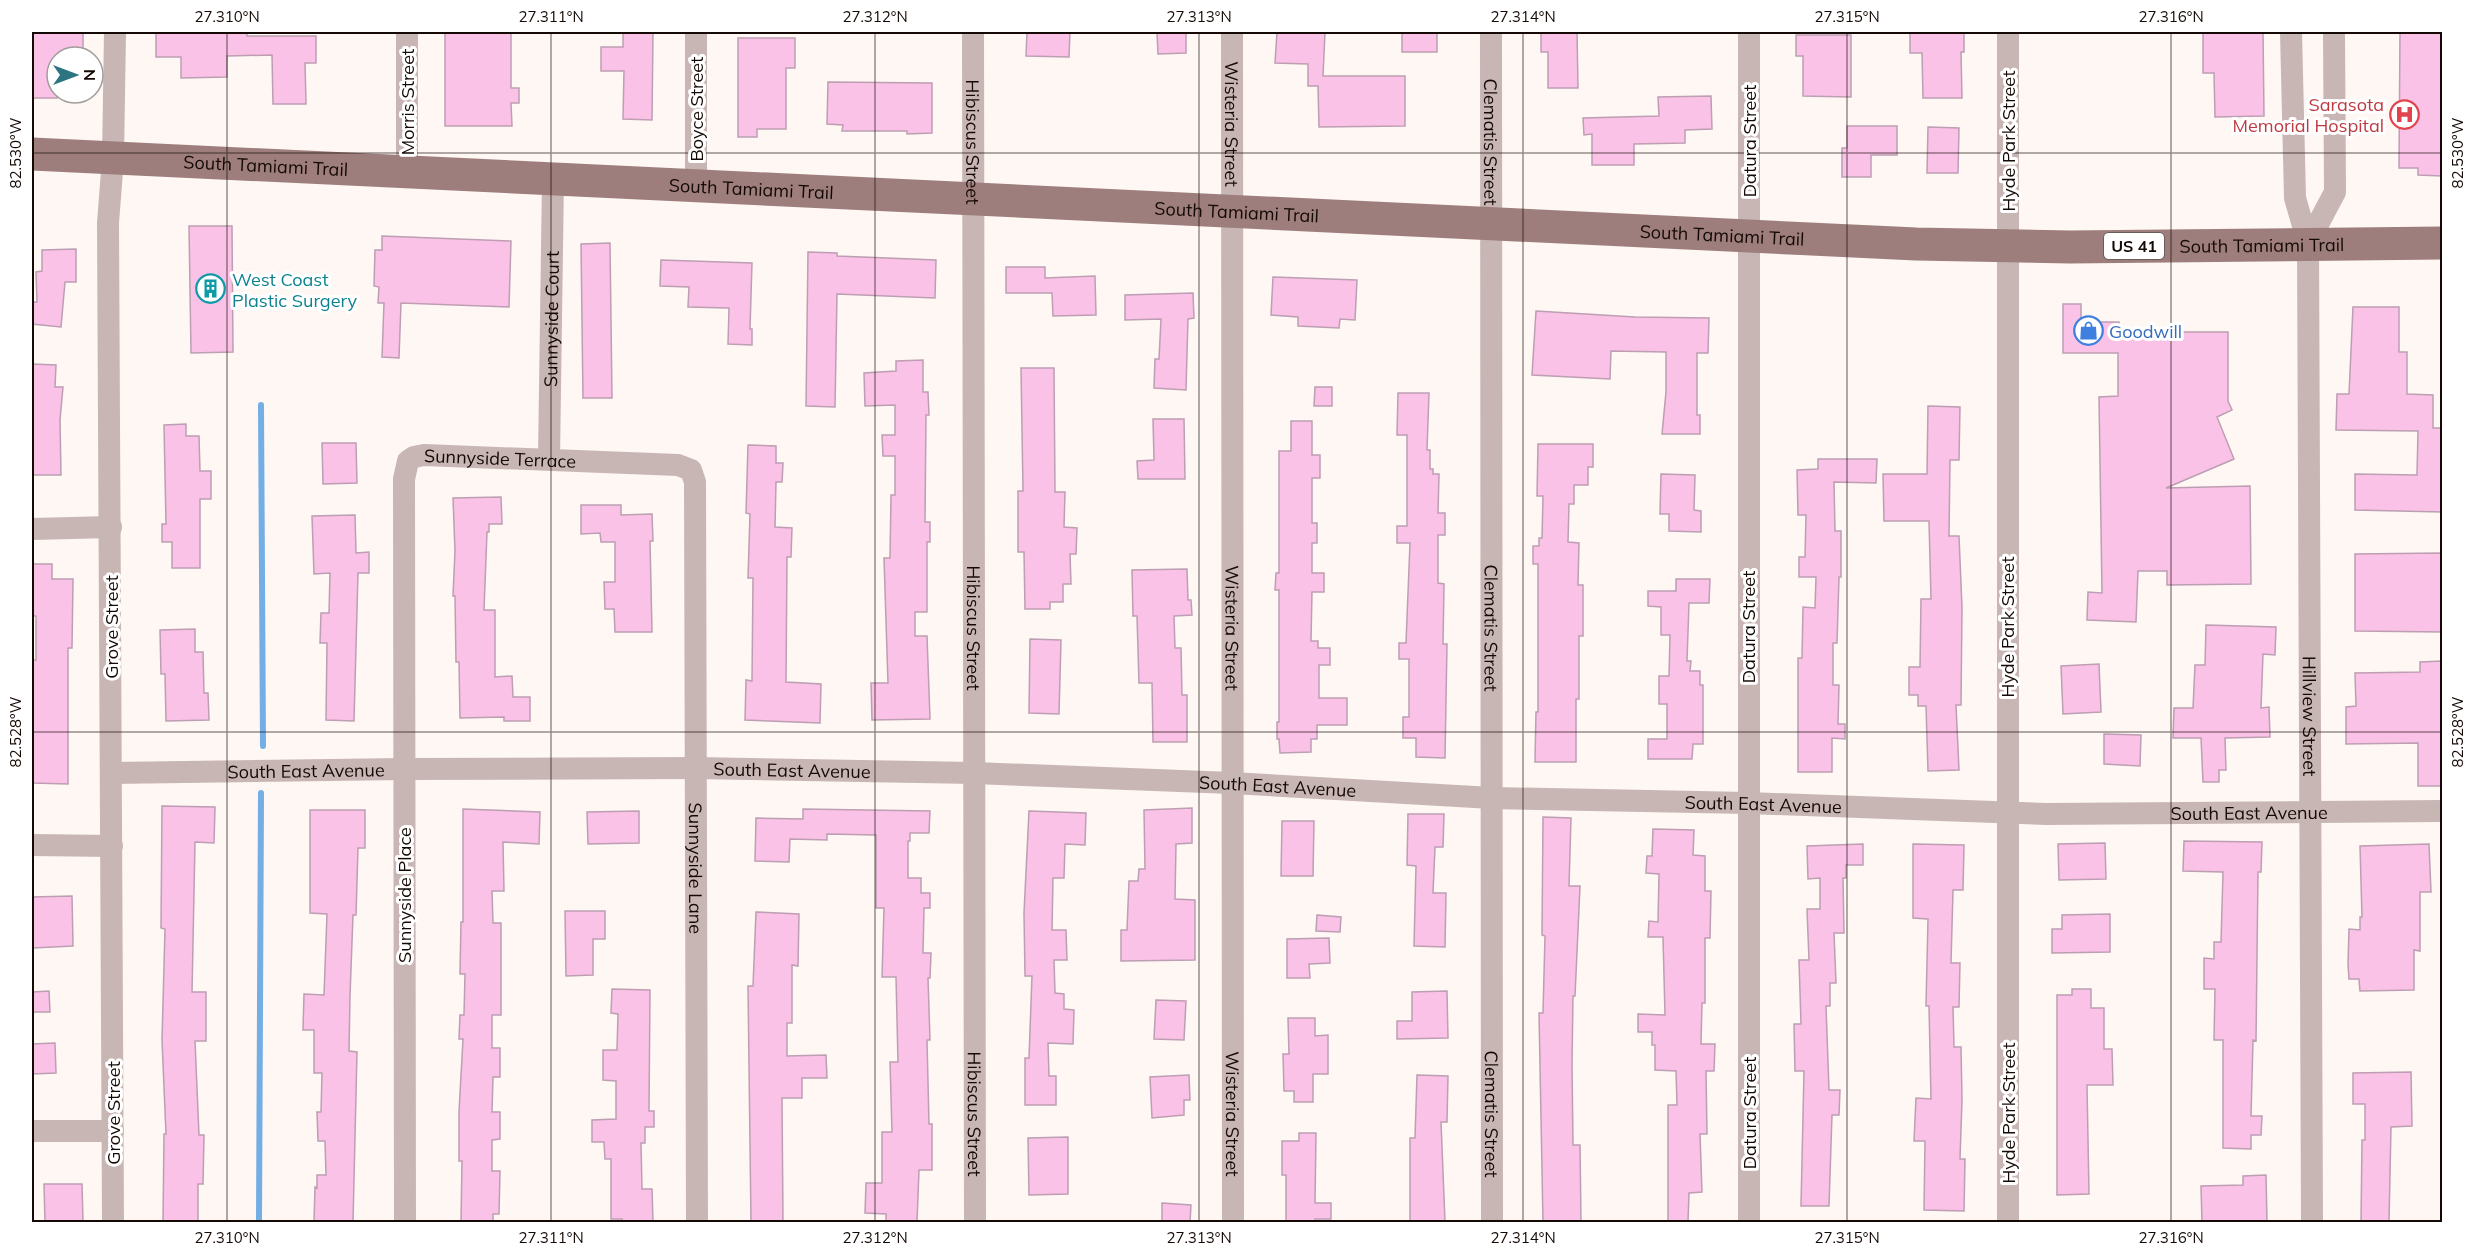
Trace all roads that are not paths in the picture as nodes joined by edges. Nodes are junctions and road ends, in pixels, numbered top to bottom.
1 (115, 32) edge
2 (407, 32) edge
3 (696, 32) edge
4 (973, 32) edge
5 (1232, 32) edge
6 (1491, 32) edge
7 (1749, 32) edge
8 (2008, 32) edge
9 (2291, 32) edge
10 (2334, 32) edge
11 (32, 154) edge
12 (114, 158) junction
13 (407, 172) junction
14 (553, 179) junction
15 (696, 186) junction
16 (973, 199) junction
17 (1232, 211) junction
18 (1491, 224) junction
19 (1749, 236) junction
20 (2308, 243) junction
21 (2442, 243) edge
22 (2007, 246) junction
23 (549, 459) junction
24 (629, 463) joint
25 (111, 527) junction
26 (32, 529) edge
27 (404, 568) joint
28 (696, 768) junction
29 (404, 769) junction
30 (112, 773) junction
31 (974, 773) junction
32 (1232, 783) junction
33 (1492, 798) junction
34 (1748, 803) junction
35 (2309, 810) junction
36 (2442, 811) edge
37 (2006, 812) junction
38 (32, 845) edge
39 (112, 846) junction
40 (32, 1131) edge
41 (114, 1131) junction
42 (113, 1222) edge
43 (405, 1222) edge
44 (697, 1222) edge
45 (975, 1222) edge
46 (1233, 1222) edge
47 (1492, 1222) edge
48 (1749, 1222) edge
49 (2008, 1222) edge
50 (2312, 1222) edge

1 - 12 street, Grove Street
2 - 13 street, Morris Street
3 - 15 street, Boyce Street
4 - 16 street, Hibiscus Street
5 - 17 street, Wisteria Street
6 - 18 street, Clematis Street
7 - 19 street, Datura Street
8 - 22 street, Hyde Park Street
9 - 20 street, Hillview Street
10 - 20 street, Hillview Street
11 - 12 main road, South Tamiami Trail
12 - 13 main road, South Tamiami Trail
12 - 25 street, Grove Street
13 - 14 main road, South Tamiami Trail
14 - 15 main road, South Tamiami Trail
14 - 23 street, Sunnyside Court
15 - 16 main road, South Tamiami Trail
16 - 17 main road, South Tamiami Trail
16 - 31 street, Hibiscus Street
17 - 18 main road, South Tamiami Trail
17 - 32 street, Wisteria Street
18 - 19 main road, South Tamiami Trail
18 - 33 street, Clematis Street
19 - 22 main road, South Tamiami Trail / US 41
19 - 34 street, Datura Street
20 - 21 main road, South Tamiami Trail / US 41
20 - 22 main road, South Tamiami Trail / US 41
20 - 35 street, Hillview Street
22 - 37 street, Hyde Park Street
23 - 24 street, Sunnyside Terrace
23 - 27 street, Sunnyside Terrace
24 - 28 street, Sunnyside Lane
25 - 26 street
25 - 30 street, Grove Street
27 - 29 street, Sunnyside Place
28 - 29 street, South East Avenue
28 - 31 street, South East Avenue
28 - 44 street, Sunnyside Lane
29 - 30 street, South East Avenue
29 - 43 street, Sunnyside Place
30 - 39 street, Grove Street
31 - 32 street, South East Avenue
31 - 45 street, Hibiscus Street
32 - 33 street, South East Avenue
32 - 46 street, Wisteria Street
33 - 34 street, South East Avenue
33 - 47 street, Clematis Street
34 - 37 street, South East Avenue
34 - 48 street, Datura Street
35 - 36 street, South East Avenue
35 - 37 street, South East Avenue
35 - 50 street, Hillview Street
37 - 49 street, Hyde Park Street
38 - 39 street
39 - 41 street, Grove Street
40 - 41 street
41 - 42 street, Grove Street

